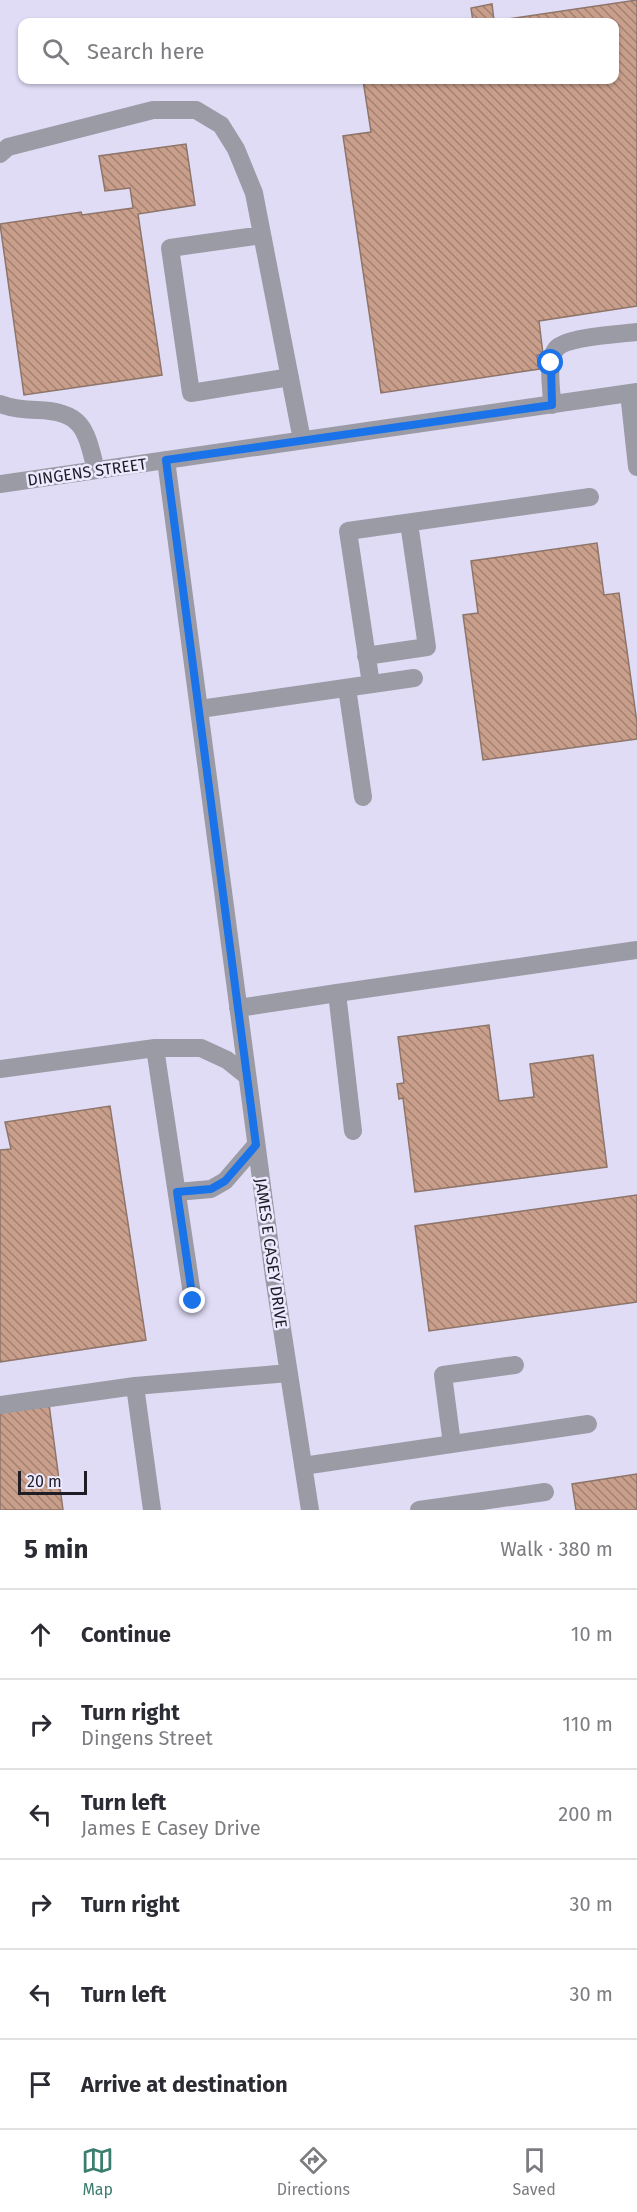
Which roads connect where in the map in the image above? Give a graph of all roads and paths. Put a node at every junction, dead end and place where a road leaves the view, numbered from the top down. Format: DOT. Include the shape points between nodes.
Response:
graph roads {
  1 [pos="0,154"];
  2 [pos="262,235"];
  3 [pos="637,332"];
  4 [pos="290,377"];
  5 [pos="633,393"];
  6 [pos="0,404"];
  7 [pos="552,405"];
  8 [pos="302,440"];
  9 [pos="166,460"];
  10 [pos="637,467"];
  11 [pos="96,470"];
  12 [pos="0,484"];
  13 [pos="590,497"];
  14 [pos="409,523"];
  15 [pos="366,656"];
  16 [pos="414,678"];
  17 [pos="371,684"];
  18 [pos="347,688"];
  19 [pos="200,709"];
  20 [pos="363,797"];
  21 [pos="637,950"];
  22 [pos="337,993"];
  23 [pos="238,1008"];
  24 [pos="154,1048"];
  25 [pos="0,1069"];
  26 [pos="247,1076"];
  27 [pos="352,1131"];
  28 [pos="256,1145"];
  29 [pos="177,1192"];
  30 [pos="193,1301"];
  31 [pos="514,1365"];
  32 [pos="289,1373"];
  33 [pos="135,1386"];
  34 [pos="0,1405"];
  35 [pos="588,1424"];
  36 [pos="452,1444"];
  37 [pos="303,1466"];
  38 [pos="545,1492"];
  39 [pos="152,1510"];
  40 [pos="310,1510"];
  41 [pos="419,1510"];
  1 -- 2 [label="street" via="8,147 153,110 196,110 221,125 236,149 254,193"];
  2 -- 4 [label="street"];
  2 -- 4 [label="street" via="170,248 191,393"];
  3 -- 7 [label="street" via="566,342 556,349 551,363"];
  4 -- 8 [label="street"];
  5 -- 7 [label="street, DINGENS STREET"];
  5 -- 10 [label="street"];
  6 -- 11 [label="street" via="13,410 56,410 75,418 87,437"];
  7 -- 8 [label="street, DINGENS STREET"];
  8 -- 9 [label="street, DINGENS STREET"];
  9 -- 11 [label="street, DINGENS STREET"];
  9 -- 19 [label="street, JAMES E CASEY DRIVE"];
  11 -- 12 [label="street, DINGENS STREET"];
  13 -- 14 [label="street"];
  14 -- 15 [label="street" via="427,647"];
  14 -- 15 [label="street" via="348,531"];
  15 -- 17 [label="street"];
  16 -- 17 [label="street"];
  17 -- 18 [label="street"];
  18 -- 19 [label="street"];
  18 -- 20 [label="street"];
  19 -- 23 [label="street, JAMES E CASEY DRIVE"];
  21 -- 22 [label="street"];
  22 -- 23 [label="street"];
  22 -- 27 [label="street"];
  23 -- 26 [label="street, JAMES E CASEY DRIVE"];
  24 -- 25 [label="street"];
  24 -- 26 [label="street" via="201,1048 227,1060"];
  24 -- 29 [label="street"];
  26 -- 28 [label="street, JAMES E CASEY DRIVE"];
  28 -- 29 [label="street" via="225,1181 211,1189"];
  28 -- 32 [label="street, JAMES E CASEY DRIVE"];
  29 -- 30 [label="street"];
  31 -- 36 [label="street" via="443,1375"];
  32 -- 33 [label="street"];
  32 -- 37 [label="street, JAMES E CASEY DRIVE"];
  33 -- 34 [label="street"];
  33 -- 39 [label="street"];
  35 -- 36 [label="street"];
  36 -- 37 [label="street"];
  37 -- 40 [label="street, JAMES E CASEY DRIVE"];
  38 -- 41 [label="street"];
}
